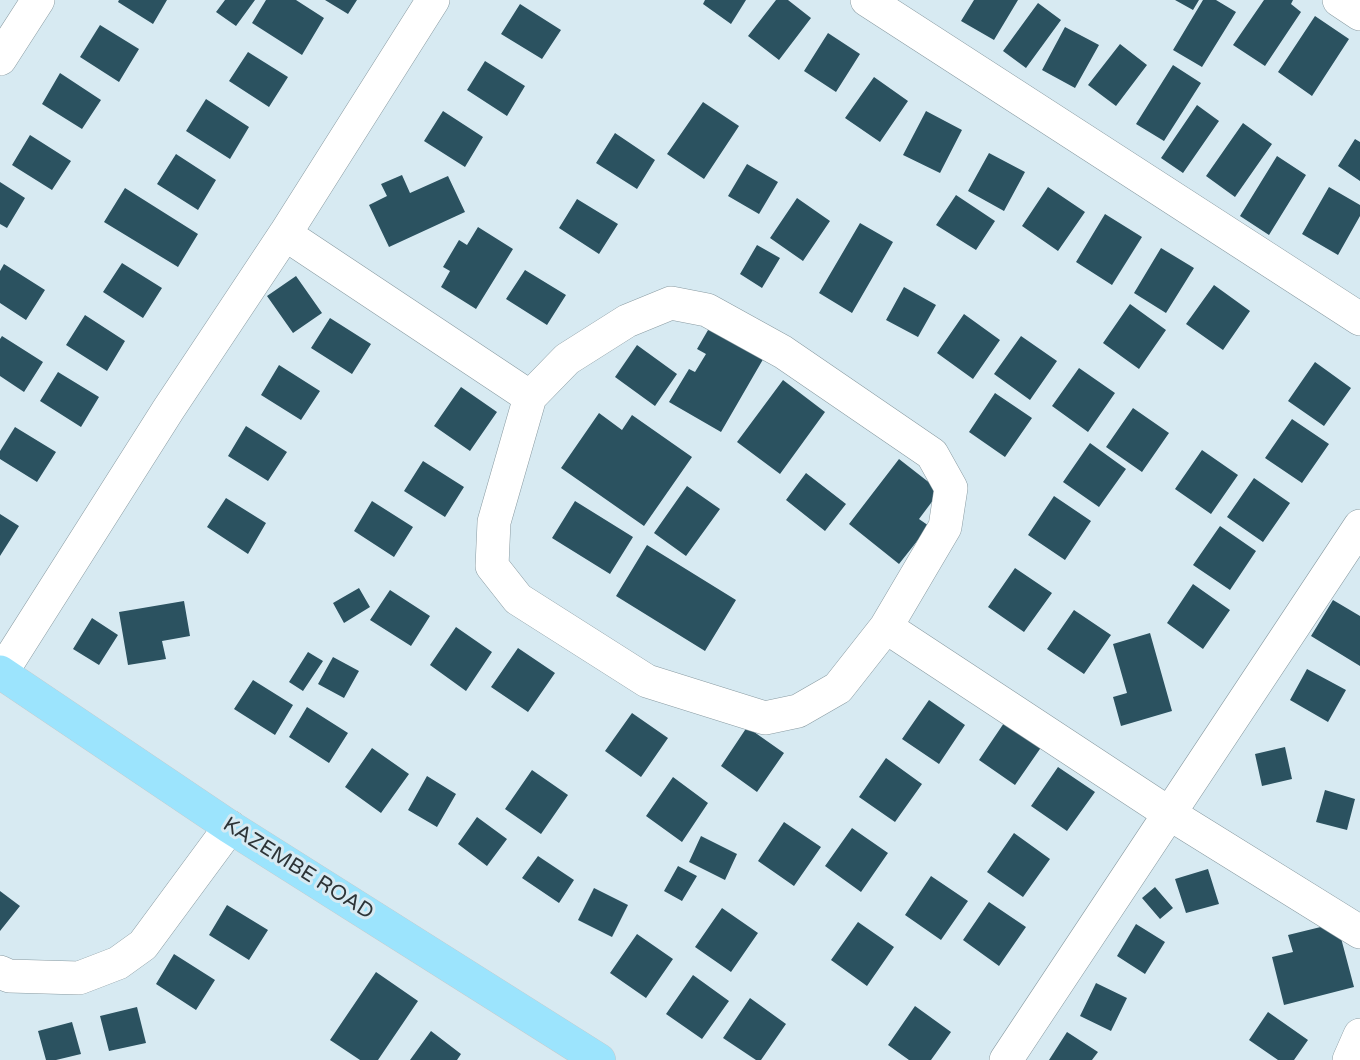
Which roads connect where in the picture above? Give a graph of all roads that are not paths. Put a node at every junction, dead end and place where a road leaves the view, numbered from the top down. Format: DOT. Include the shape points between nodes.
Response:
graph roads {
  1 [pos="38,0"];
  2 [pos="433,0"];
  3 [pos="1339,0"];
  4 [pos="873,2"];
  5 [pos="1360,14"];
  6 [pos="0,59"];
  7 [pos="285,234"];
  8 [pos="1360,319"];
  9 [pos="530,397"];
  10 [pos="1360,526"];
  11 [pos="886,627"];
  12 [pos="0,673"];
  13 [pos="1170,814"];
  14 [pos="230,827"];
  15 [pos="1360,932"];
  16 [pos="0,972"];
  17 [pos="1360,1035"];
  18 [pos="599,1060"];
  19 [pos="1006,1060"];
  20 [pos="1349,1060"];
  1 -- 6 [label="street"];
  2 -- 7 [label="street"];
  3 -- 5 [label="street"];
  4 -- 8 [label="street"];
  7 -- 9 [label="street"];
  7 -- 12 [label="street"];
  9 -- 11 [label="street" via="494,522 492,566 518,599 647,681 765,718 798,711 838,688"];
  9 -- 11 [label="street" via="567,359 627,321 671,303 707,310 783,352 932,454 951,488 945,527"];
  10 -- 13 [label="street"];
  11 -- 13 [label="street"];
  12 -- 14 [label="main road, KAZEMBE ROAD"];
  13 -- 15 [label="street"];
  13 -- 19 [label="street"];
  14 -- 16 [label="street" via="143,945 118,963 80,978 9,976"];
  14 -- 18 [label="main road, KAZEMBE ROAD"];
  17 -- 20 [label="street"];
}
